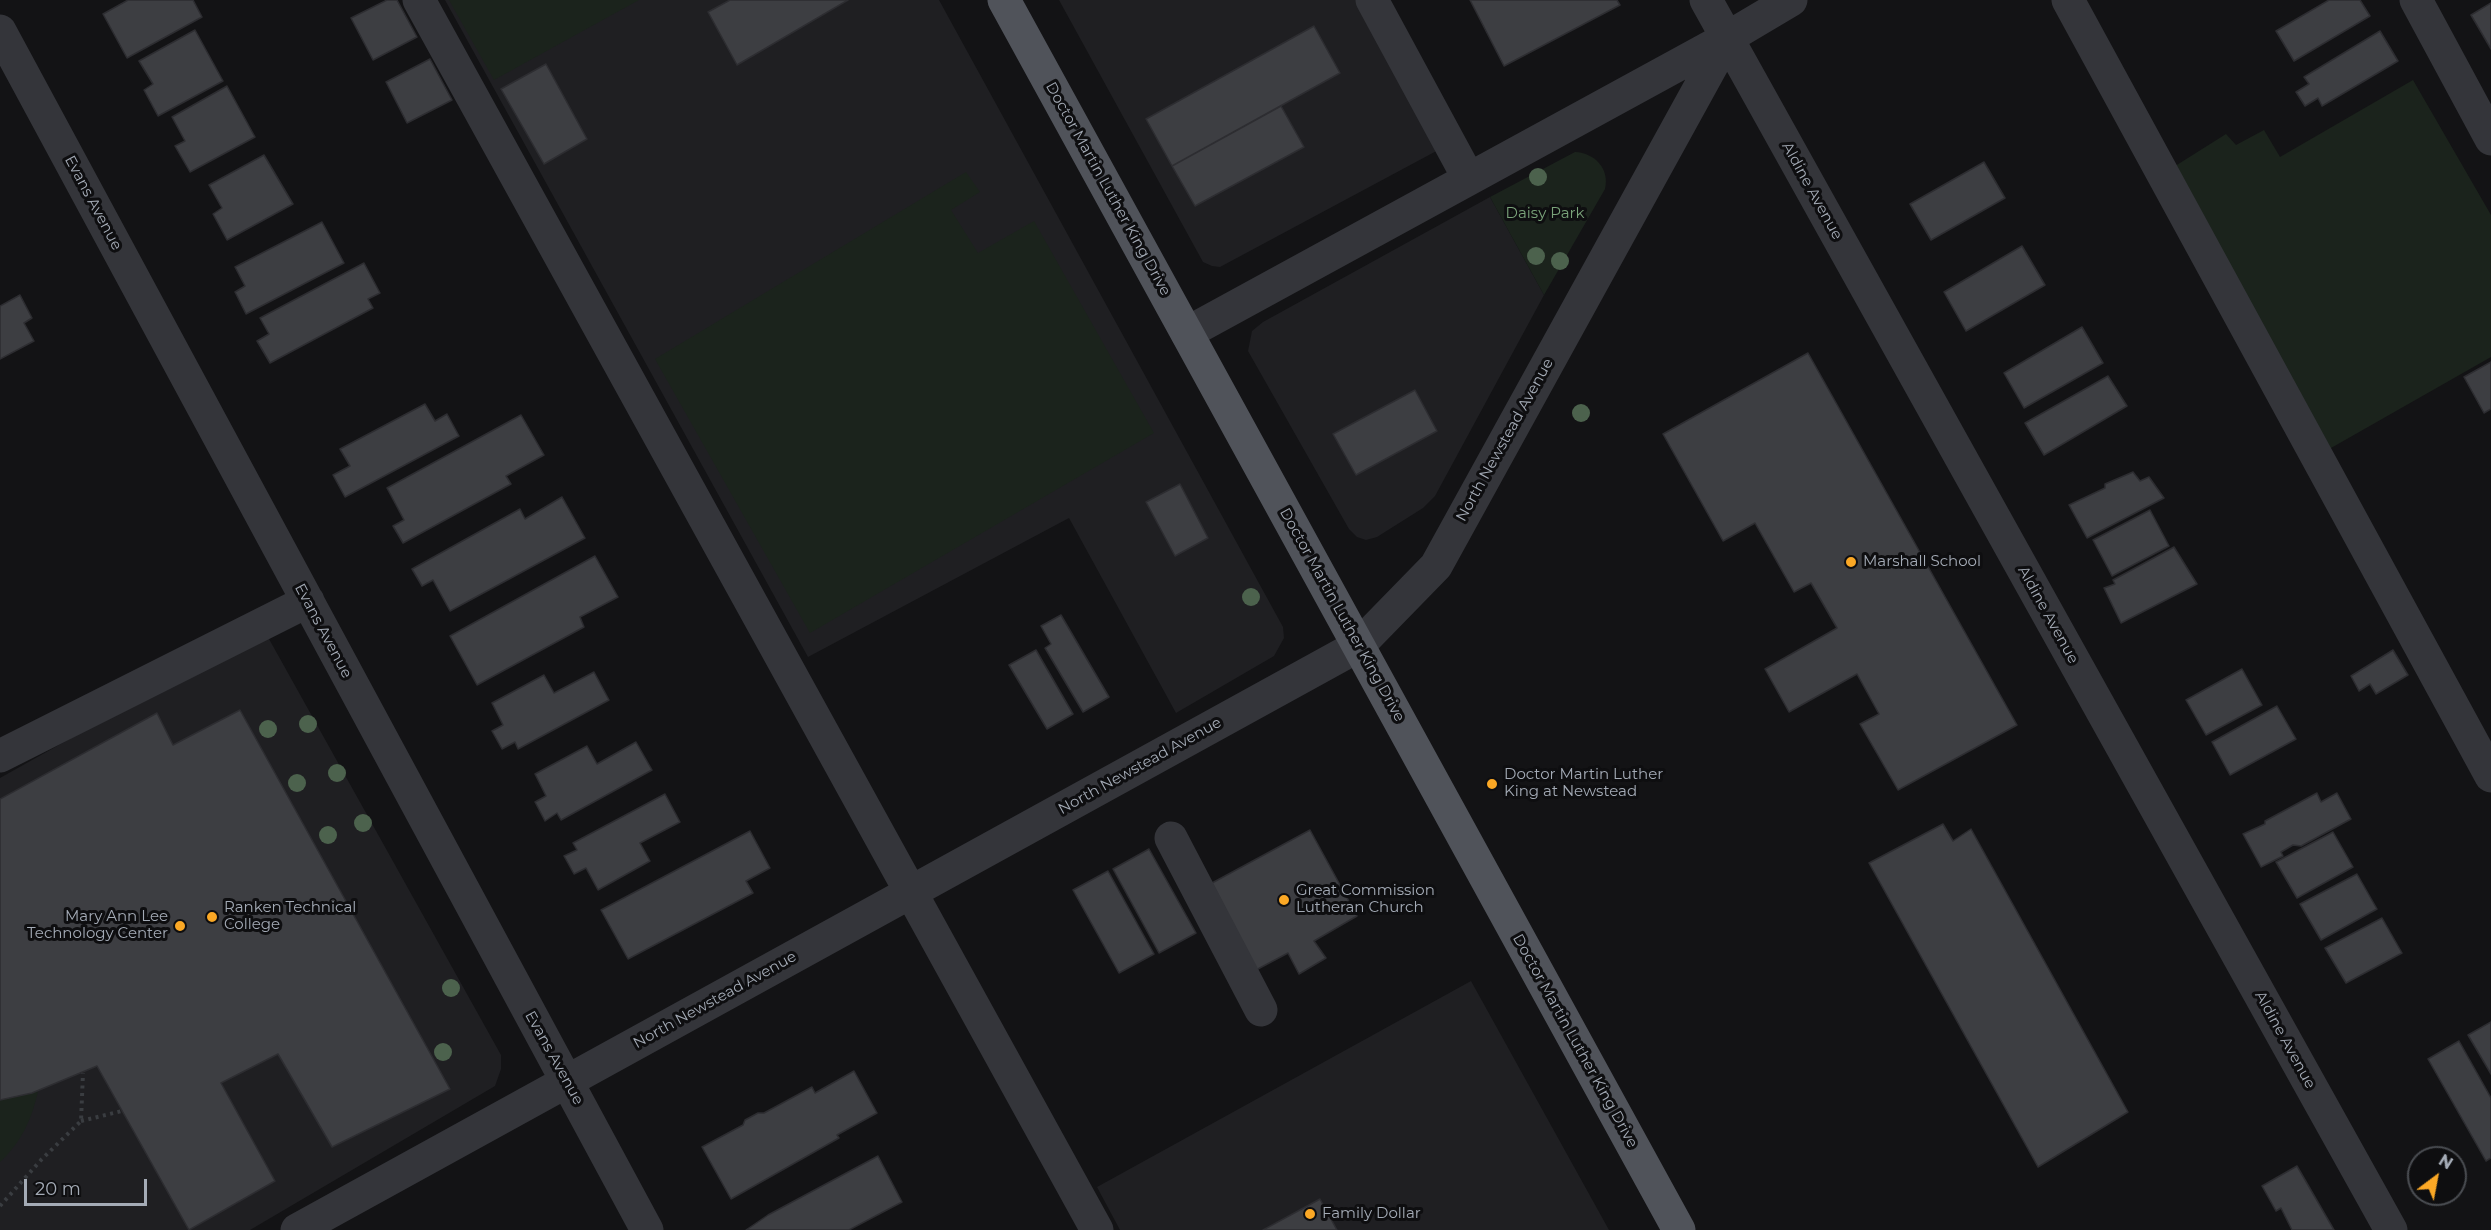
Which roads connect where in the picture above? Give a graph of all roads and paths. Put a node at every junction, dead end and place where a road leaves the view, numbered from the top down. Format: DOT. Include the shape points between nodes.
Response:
graph roads {
  1 [pos="419,0"];
  2 [pos="1005,0"];
  3 [pos="1372,0"];
  4 [pos="1706,0"];
  5 [pos="1791,0"];
  6 [pos="2068,0"];
  7 [pos="2416,0"];
  8 [pos="0,31"];
  9 [pos="1727,38"];
  10 [pos="2491,139"];
  11 [pos="1469,179"];
  12 [pos="1187,333"];
  13 [pos="308,601"];
  14 [pos="1358,646"];
  15 [pos="0,756"];
  16 [pos="2491,776"];
  17 [pos="1171,838"];
  18 [pos="912,892"];
  19 [pos="1261,1010"];
  20 [pos="83,1072"];
  21 [pos="567,1082"];
  22 [pos="122,1111"];
  23 [pos="81,1121"];
  24 [pos="0,1206"];
  25 [pos="297,1230"];
  26 [pos="647,1230"];
  27 [pos="1097,1230"];
  28 [pos="1679,1230"];
  29 [pos="2391,1230"];
  1 -- 18 [label="street"];
  2 -- 12 [label="main road, Doctor Martin Luther King Drive"];
  3 -- 11 [label="street"];
  4 -- 9 [label="street, Aldine Avenue"];
  5 -- 9 [label="street"];
  6 -- 16 [label="street"];
  7 -- 10 [label="street"];
  8 -- 13 [label="street, Evans Avenue"];
  9 -- 11 [label="street"];
  9 -- 14 [label="street, North Newstead Avenue" via="1436,566"];
  9 -- 29 [label="street, Aldine Avenue"];
  11 -- 12 [label="street"];
  12 -- 14 [label="main road, Doctor Martin Luther King Drive"];
  13 -- 15 [label="street"];
  13 -- 21 [label="street, Evans Avenue"];
  14 -- 18 [label="street, North Newstead Avenue"];
  14 -- 28 [label="main road, Doctor Martin Luther King Drive"];
  17 -- 19 [label="street"];
  18 -- 21 [label="street, North Newstead Avenue"];
  18 -- 27 [label="street"];
  20 -- 23 [label="path"];
  21 -- 25 [label="street, North Newstead Avenue"];
  21 -- 26 [label="street, Evans Avenue"];
  22 -- 23 [label="path"];
  23 -- 24 [label="path"];
}
